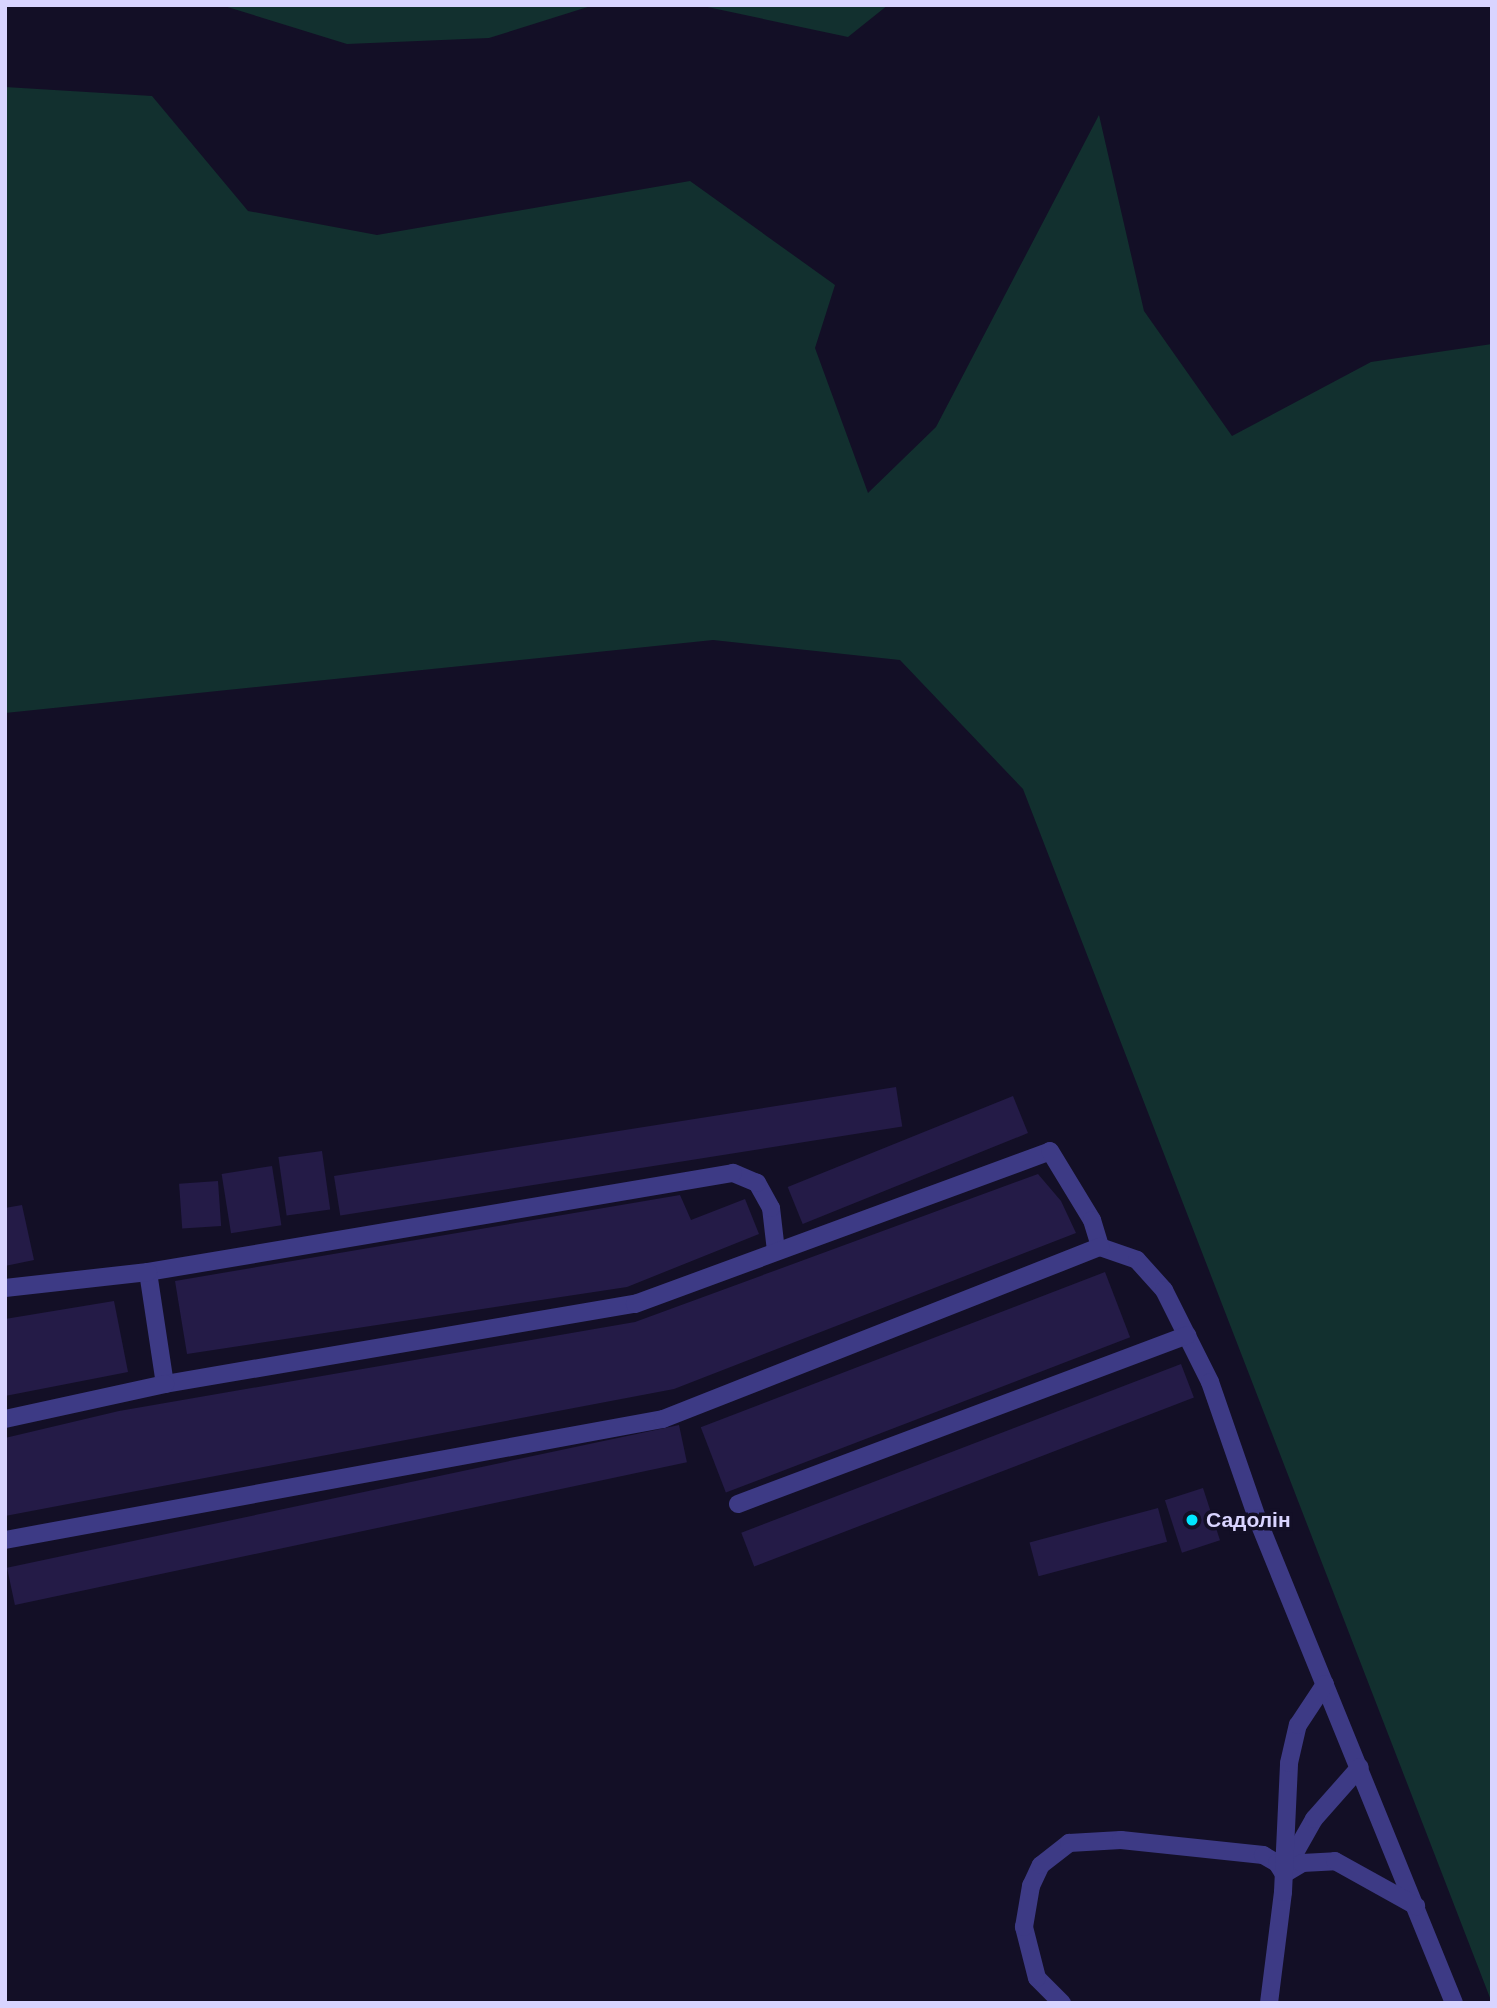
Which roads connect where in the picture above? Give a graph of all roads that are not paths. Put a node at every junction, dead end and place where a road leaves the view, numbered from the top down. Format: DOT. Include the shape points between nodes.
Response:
graph roads {
  1 [pos="1100,1247"];
  2 [pos="776,1251"];
  3 [pos="148,1272"];
  4 [pos="5,1288"];
  5 [pos="1187,1335"];
  6 [pos="165,1384"];
  7 [pos="5,1419"];
  8 [pos="738,1504"];
  9 [pos="5,1540"];
  10 [pos="1325,1684"];
  11 [pos="1360,1767"];
  12 [pos="1284,1874"];
  13 [pos="1416,1906"];
  14 [pos="1062,2003"];
  15 [pos="1269,2003"];
  16 [pos="1454,2003"];
  1 -- 2 [label="lane" via="1092,1220 1050,1151"];
  1 -- 5 [label="lane" via="1137,1260 1164,1290"];
  1 -- 9 [label="lane" via="663,1419"];
  2 -- 3 [label="lane" via="771,1208 757,1183 733,1173"];
  2 -- 6 [label="lane" via="635,1304"];
  3 -- 4 [label="lane"];
  3 -- 6 [label="lane"];
  5 -- 8 [label="lane"];
  5 -- 10 [label="lane" via="1210,1382 1257,1518"];
  6 -- 7 [label="lane"];
  10 -- 11 [label="lane"];
  10 -- 12 [label="lane" via="1306,1708 1294,1740"];
  11 -- 12 [label="lane" via="1301,1836"];
  11 -- 13 [label="lane"];
  12 -- 13 [label="lane" via="1302,1863 1335,1861"];
  12 -- 14 [label="lane" via="1263,1855 1121,1840 1069,1843 1041,1866 1031,1886 1024,1927 1037,1978"];
  12 -- 15 [label="lane"];
  13 -- 16 [label="lane"];
}
